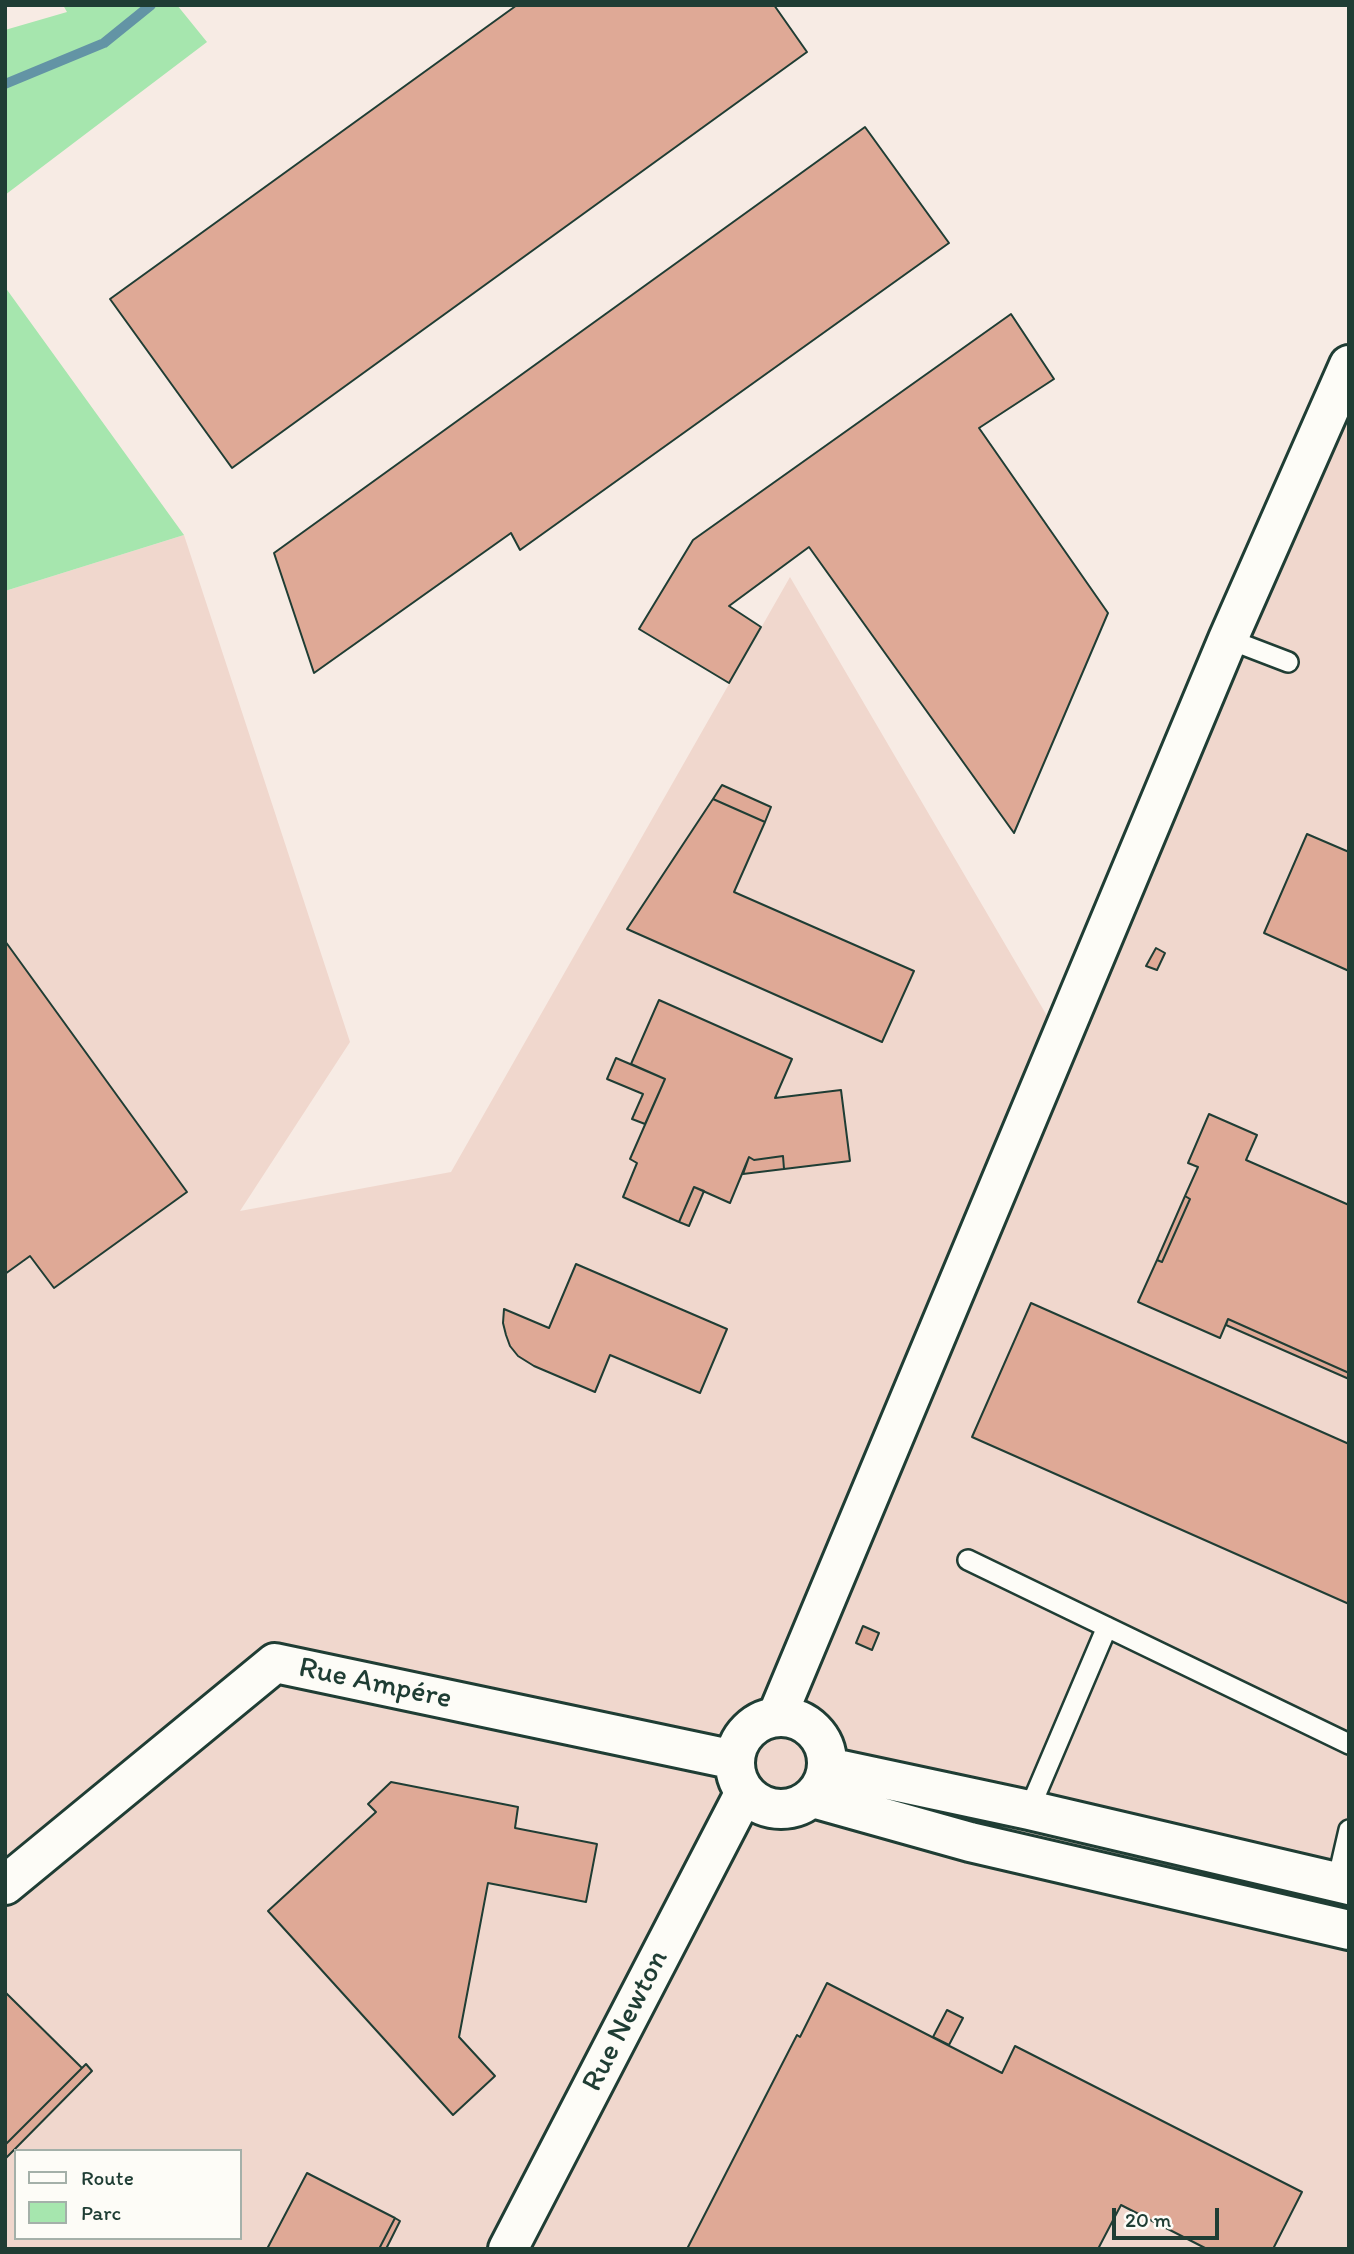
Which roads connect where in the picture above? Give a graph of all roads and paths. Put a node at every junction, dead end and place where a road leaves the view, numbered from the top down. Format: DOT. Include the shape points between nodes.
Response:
graph roads {
  1 [pos="1349,365"];
  2 [pos="1228,639"];
  3 [pos="1289,662"];
  4 [pos="968,1560"];
  5 [pos="1107,1627"];
  6 [pos="777,1716"];
  7 [pos="1349,1744"];
  8 [pos="740,1776"];
  9 [pos="820,1782"];
  10 [pos="1029,1810"];
  11 [pos="1349,1830"];
  12 [pos="1343,1884"];
  13 [pos="5,1885"];
  14 [pos="1349,1930"];
  15 [pos="508,2249"];
  1 -- 2 [label="street"];
  2 -- 3 [label="lane"];
  2 -- 6 [label="street"];
  4 -- 5 [label="lane"];
  5 -- 7 [label="lane"];
  5 -- 10 [label="lane"];
  6 -- 8 [label="street" via="760,1722 738,1745"];
  6 -- 9 [label="street" via="810,1726 824,1744"];
  8 -- 9 [label="street" via="759,1804 777,1810 796,1808"];
  8 -- 13 [label="street, Rue Ampére" via="275,1663"];
  8 -- 15 [label="street, Rue Newton"];
  9 -- 10 [label="street"];
  9 -- 14 [label="street" via="970,1842"];
  10 -- 12 [label="street"];
  11 -- 12 [label="lane"];
}
